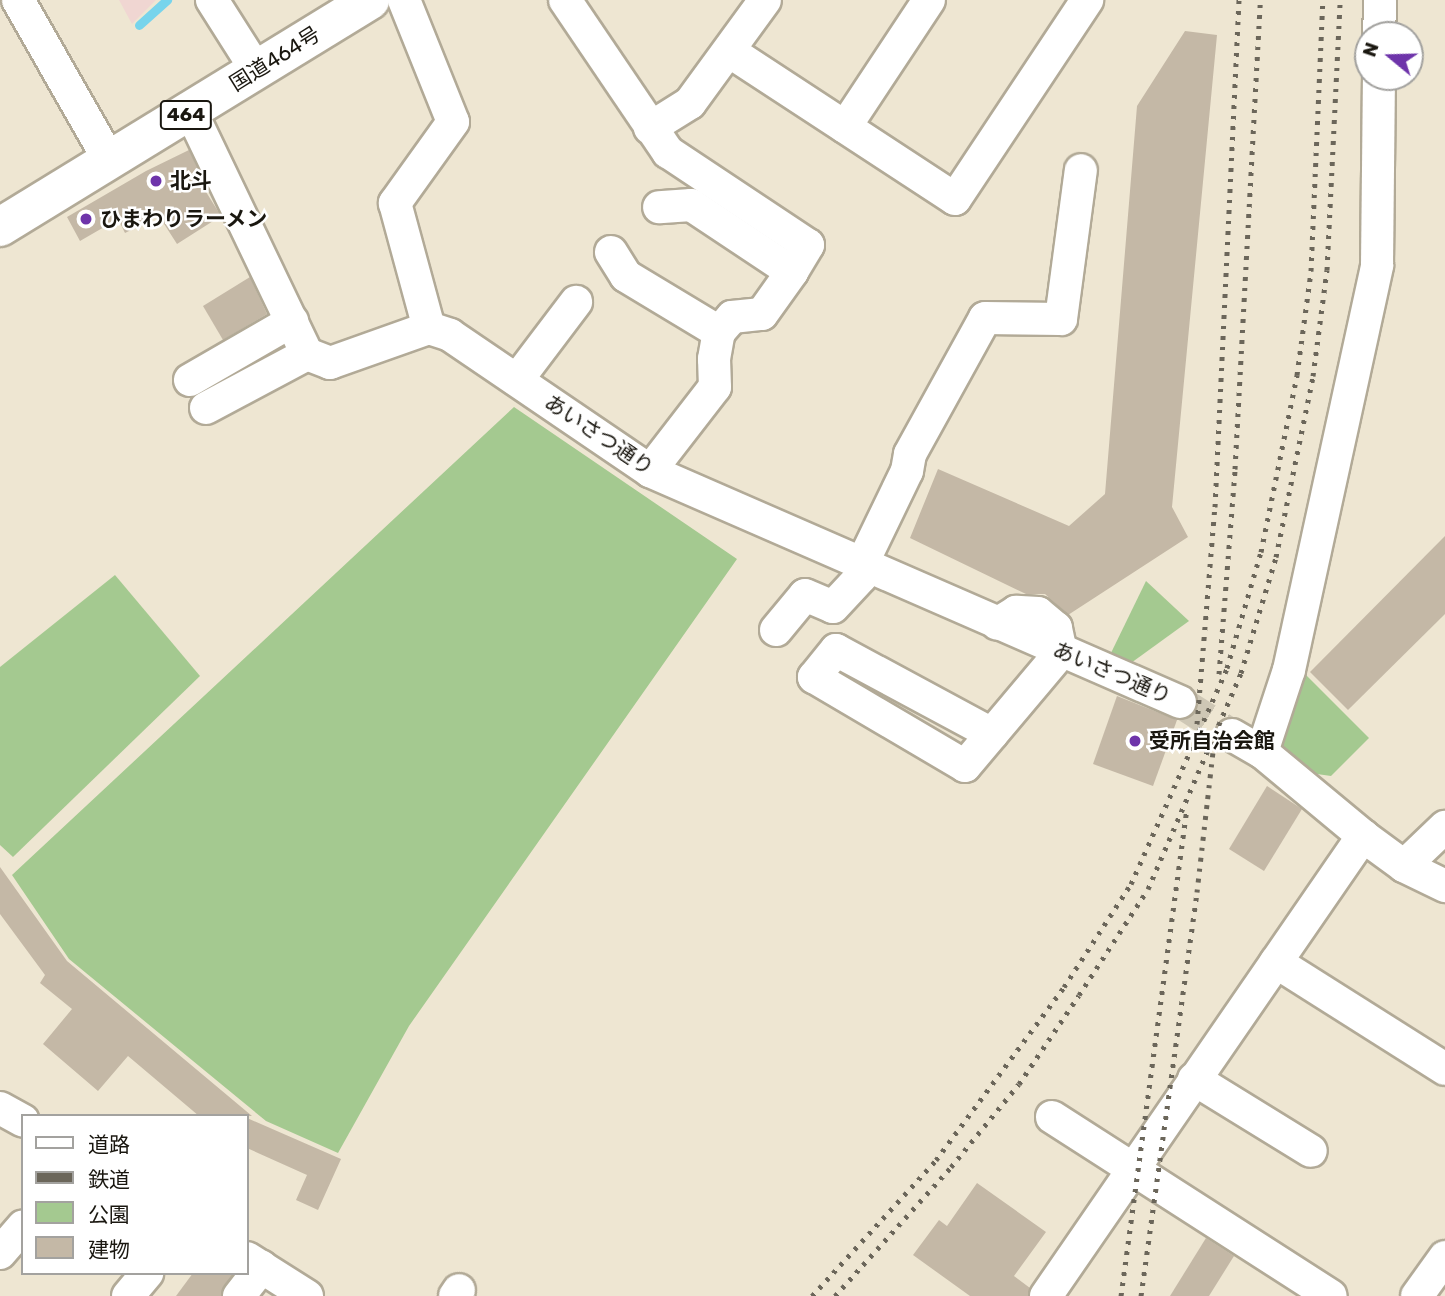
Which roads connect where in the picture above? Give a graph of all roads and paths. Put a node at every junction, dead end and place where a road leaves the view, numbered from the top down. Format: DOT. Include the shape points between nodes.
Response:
graph roads {
  1 [pos="18,0"];
  2 [pos="212,0"];
  3 [pos="370,0"];
  4 [pos="404,0"];
  5 [pos="565,0"];
  6 [pos="765,0"];
  7 [pos="929,0"];
  8 [pos="1087,0"];
  9 [pos="1380,0"];
  10 [pos="1379,21"];
  11 [pos="729,51"];
  12 [pos="257,71"];
  13 [pos="1379,91"];
  14 [pos="191,112"];
  15 [pos="845,127"];
  16 [pos="650,128"];
  17 [pos="110,161"];
  18 [pos="1081,170"];
  19 [pos="708,179"];
  20 [pos="691,205"];
  21 [pos="659,207"];
  22 [pos="0,227"];
  23 [pos="611,253"];
  24 [pos="792,272"];
  25 [pos="576,302"];
  26 [pos="292,321"];
  27 [pos="429,328"];
  28 [pos="719,332"];
  29 [pos="307,355"];
  30 [pos="190,380"];
  31 [pos="517,380"];
  32 [pos="206,408"];
  33 [pos="650,471"];
  34 [pos="862,564"];
  35 [pos="776,630"];
  36 [pos="1061,652"];
  37 [pos="1180,702"];
  38 [pos="992,734"];
  39 [pos="1232,735"];
  40 [pos="1262,752"];
  41 [pos="1445,827"];
  42 [pos="1363,836"];
  43 [pos="1405,866"];
  44 [pos="1445,886"];
  45 [pos="1276,962"];
  46 [pos="1445,1069"];
  47 [pos="1194,1079"];
  48 [pos="0,1108"];
  49 [pos="1052,1117"];
  50 [pos="21,1120"];
  51 [pos="1311,1151"];
  52 [pos="1132,1170"];
  53 [pos="21,1229"];
  54 [pos="0,1253"];
  55 [pos="1445,1256"];
  56 [pos="254,1263"];
  57 [pos="145,1275"];
  58 [pos="1313,1292"];
  59 [pos="128,1296"];
  60 [pos="239,1296"];
  61 [pos="307,1296"];
  62 [pos="1046,1296"];
  63 [pos="1417,1296"];
  1 -- 17 [label="street"];
  2 -- 12 [label="street"];
  3 -- 12 [label="highway, 国道464号 / 464"];
  4 -- 27 [label="street" via="453,122 395,202"];
  5 -- 16 [label="street"];
  6 -- 11 [label="street"];
  7 -- 15 [label="street"];
  8 -- 15 [label="street" via="955,199"];
  9 -- 10 [label="street"];
  11 -- 15 [label="street"];
  11 -- 16 [label="street" via="690,103"];
  12 -- 14 [label="highway, 国道464号 / 464"];
  13 -- 40 [label="street" via="1377,265 1289,670"];
  14 -- 17 [label="highway, 国道464号 / 464"];
  14 -- 26 [label="street"];
  16 -- 19 [label="street" via="668,152"];
  17 -- 22 [label="highway, 国道464号 / 464"];
  18 -- 34 [label="street" via="1061,319 985,318 910,454 907,471"];
  19 -- 20 [label="street"];
  19 -- 24 [label="street" via="808,245"];
  20 -- 21 [label="street"];
  20 -- 24 [label="street"];
  23 -- 28 [label="street" via="626,276"];
  24 -- 28 [label="street" via="761,314 732,317"];
  25 -- 31 [label="street"];
  26 -- 29 [label="street"];
  26 -- 30 [label="street"];
  27 -- 29 [label="street" via="330,363"];
  27 -- 31 [label="street, あいさつ通り" via="450,335"];
  28 -- 33 [label="street" via="715,387"];
  29 -- 32 [label="street"];
  31 -- 33 [label="street, あいさつ通り"];
  33 -- 34 [label="street, あいさつ通り"];
  34 -- 35 [label="street" via="860,577 834,607 805,595"];
  34 -- 36 [label="street, あいさつ通り"];
  36 -- 37 [label="street, あいさつ通り"];
  36 -- 38 [label="street"];
  38 -- 38 [label="street" via="965,766 814,677 836,650"];
  39 -- 40 [label="street"];
  40 -- 42 [label="street"];
  41 -- 43 [label="street"];
  42 -- 43 [label="street"];
  42 -- 45 [label="street"];
  43 -- 44 [label="street"];
  45 -- 46 [label="street"];
  45 -- 47 [label="street"];
  47 -- 51 [label="street"];
  47 -- 52 [label="street"];
  48 -- 50 [label="street"];
  49 -- 52 [label="street"];
  52 -- 58 [label="street"];
  52 -- 62 [label="street"];
  53 -- 54 [label="street"];
  55 -- 63 [label="street"];
  56 -- 60 [label="street"];
  56 -- 61 [label="street"];
  57 -- 59 [label="street"];
}
